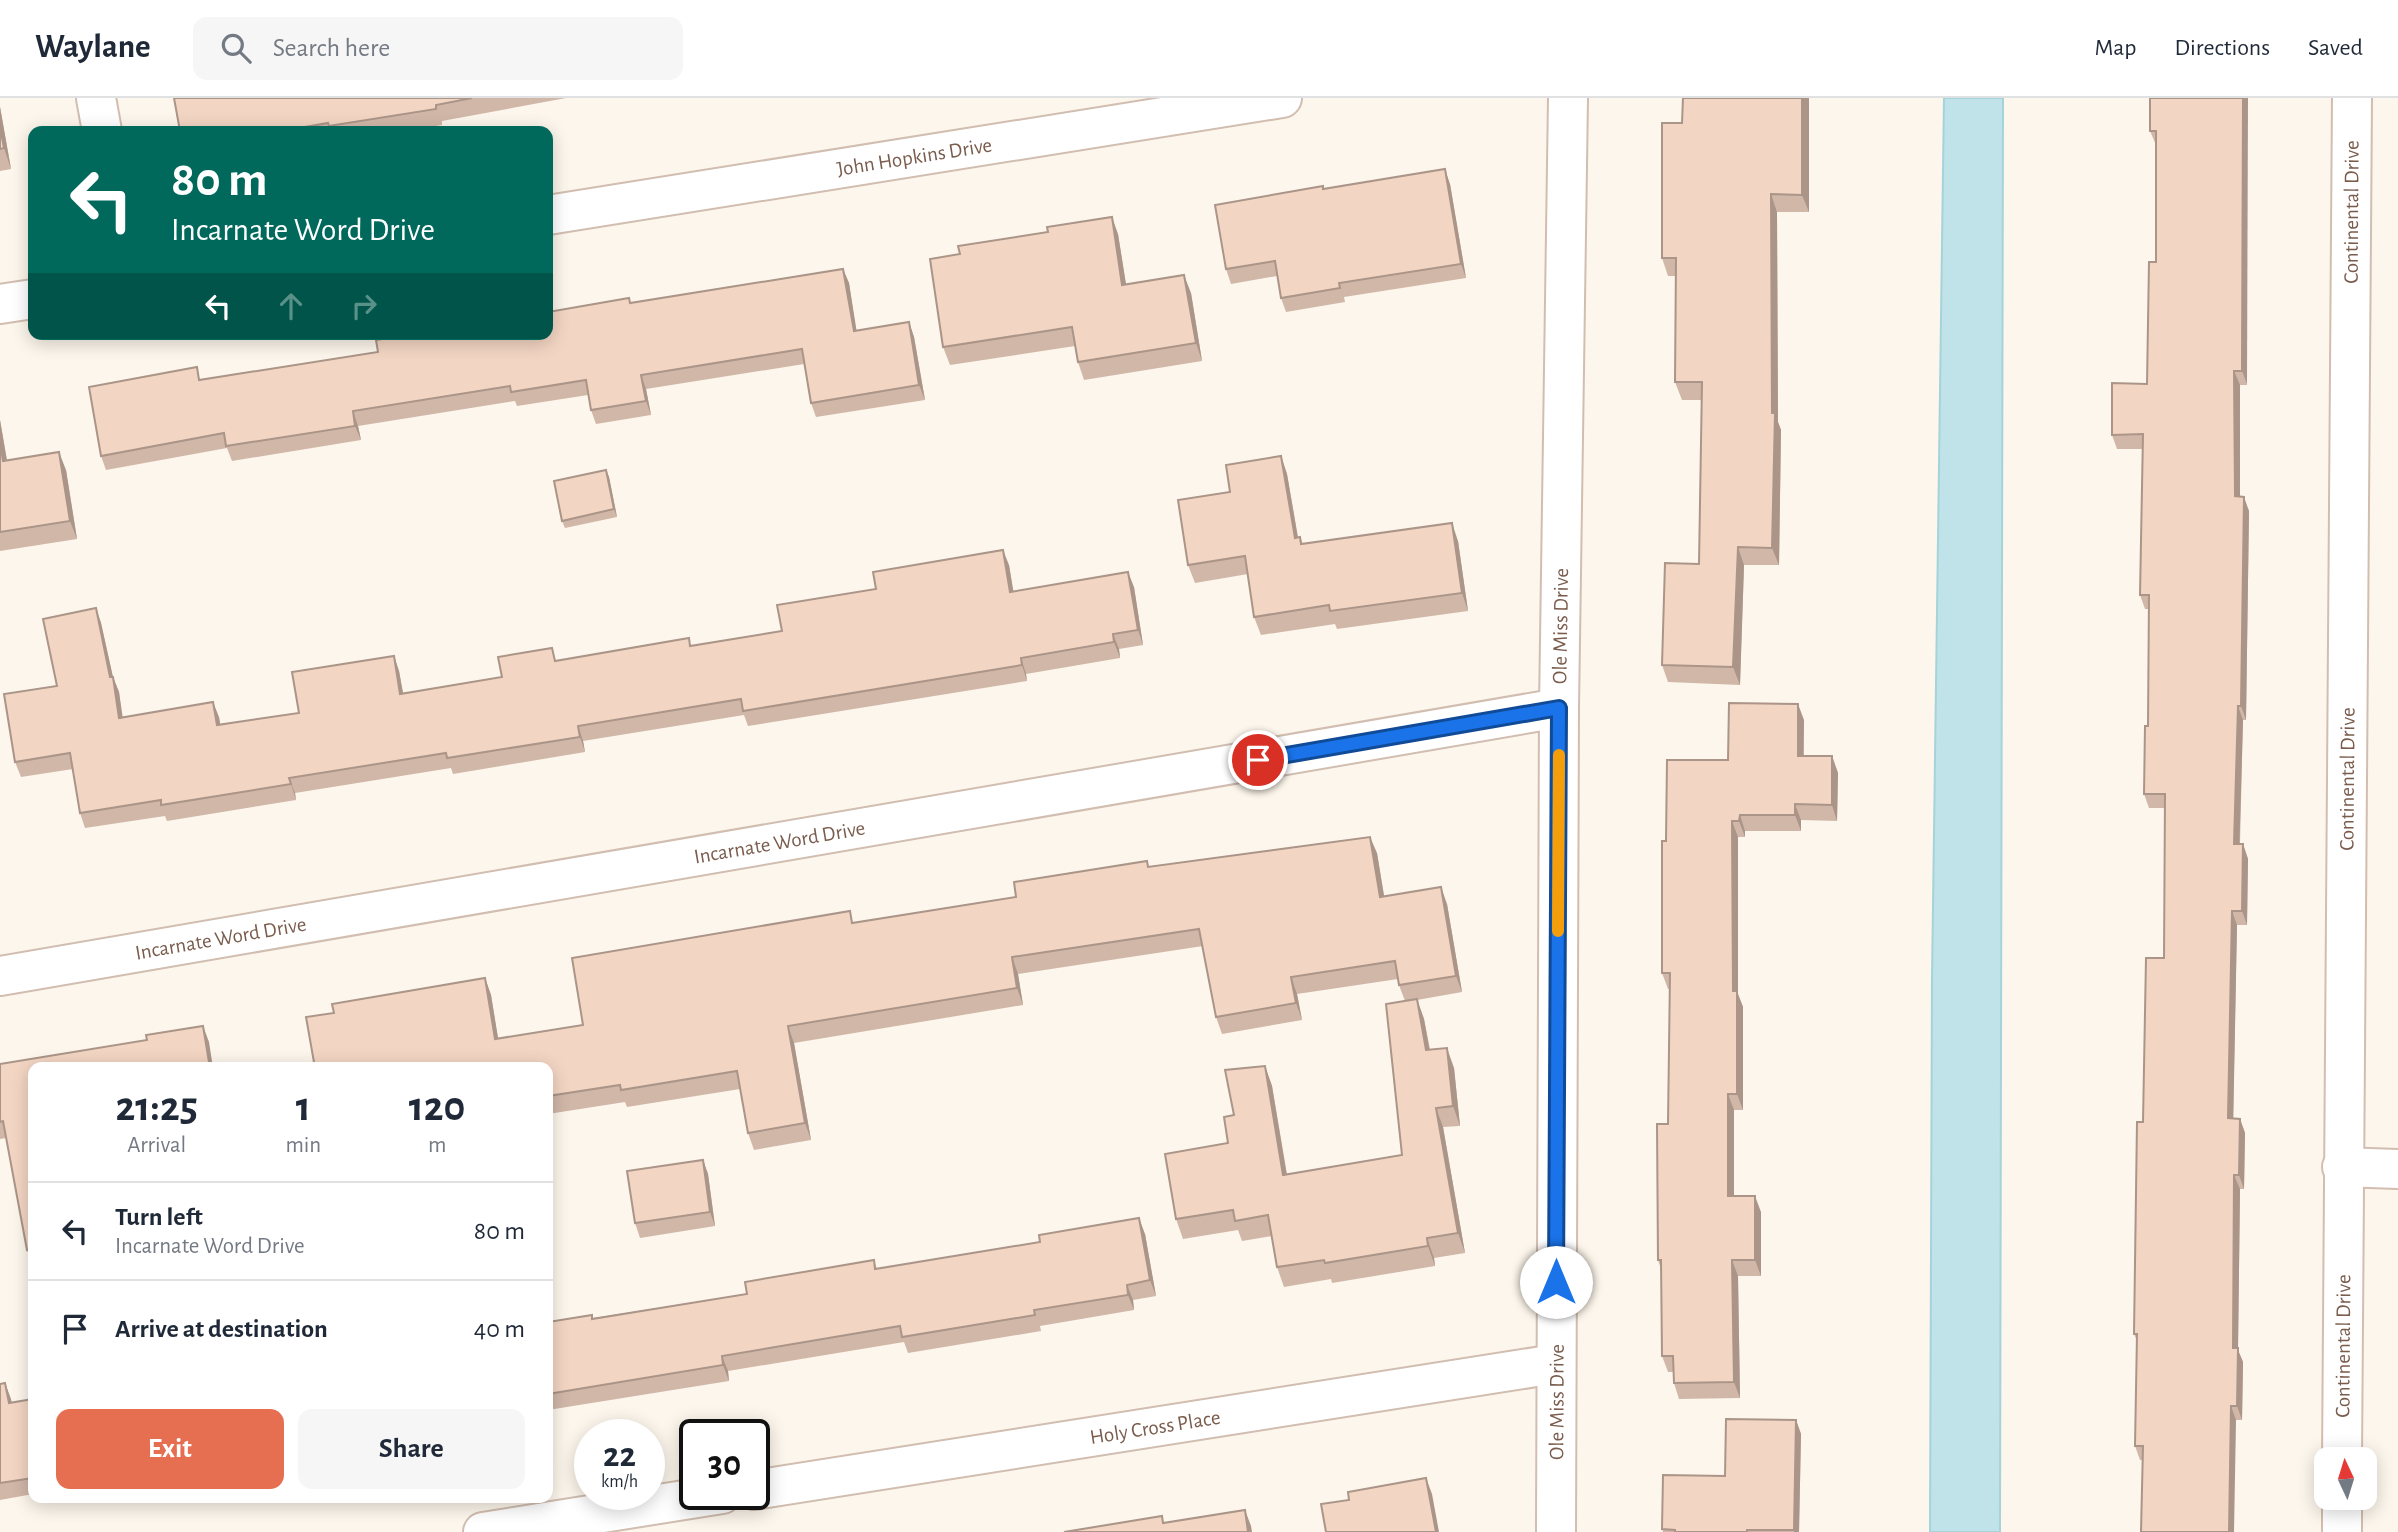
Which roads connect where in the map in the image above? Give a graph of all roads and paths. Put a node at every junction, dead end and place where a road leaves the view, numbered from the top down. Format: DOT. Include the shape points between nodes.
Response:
graph roads {
  1 [pos="96,98"];
  2 [pos="1282,98"];
  3 [pos="1569,98"];
  4 [pos="2352,98"];
  5 [pos="101,126"];
  6 [pos="553,214"];
  7 [pos="28,300"];
  8 [pos="0,304"];
  9 [pos="1559,708"];
  10 [pos="0,976"];
  11 [pos="2342,1167"];
  12 [pos="2398,1169"];
  13 [pos="1555,1364"];
  14 [pos="2342,1447"];
  15 [pos="770,1487"];
  16 [pos="679,1501"];
  17 [pos="2342,1510"];
  18 [pos="483,1532"];
  19 [pos="1556,1532"];
  20 [pos="2342,1532"];
  1 -- 5 [label="street"];
  2 -- 6 [label="street, John Hopkins Drive"];
  3 -- 9 [label="street, Ole Miss Drive"];
  4 -- 11 [label="street, Continental Drive"];
  7 -- 8 [label="street"];
  9 -- 10 [label="street, Incarnate Word Drive"];
  9 -- 13 [label="street, Ole Miss Drive"];
  11 -- 12 [label="street"];
  11 -- 14 [label="street, Continental Drive"];
  13 -- 15 [label="street, Holy Cross Place"];
  13 -- 19 [label="street, Ole Miss Drive"];
  16 -- 18 [label="street"];
  17 -- 20 [label="street"];
}
